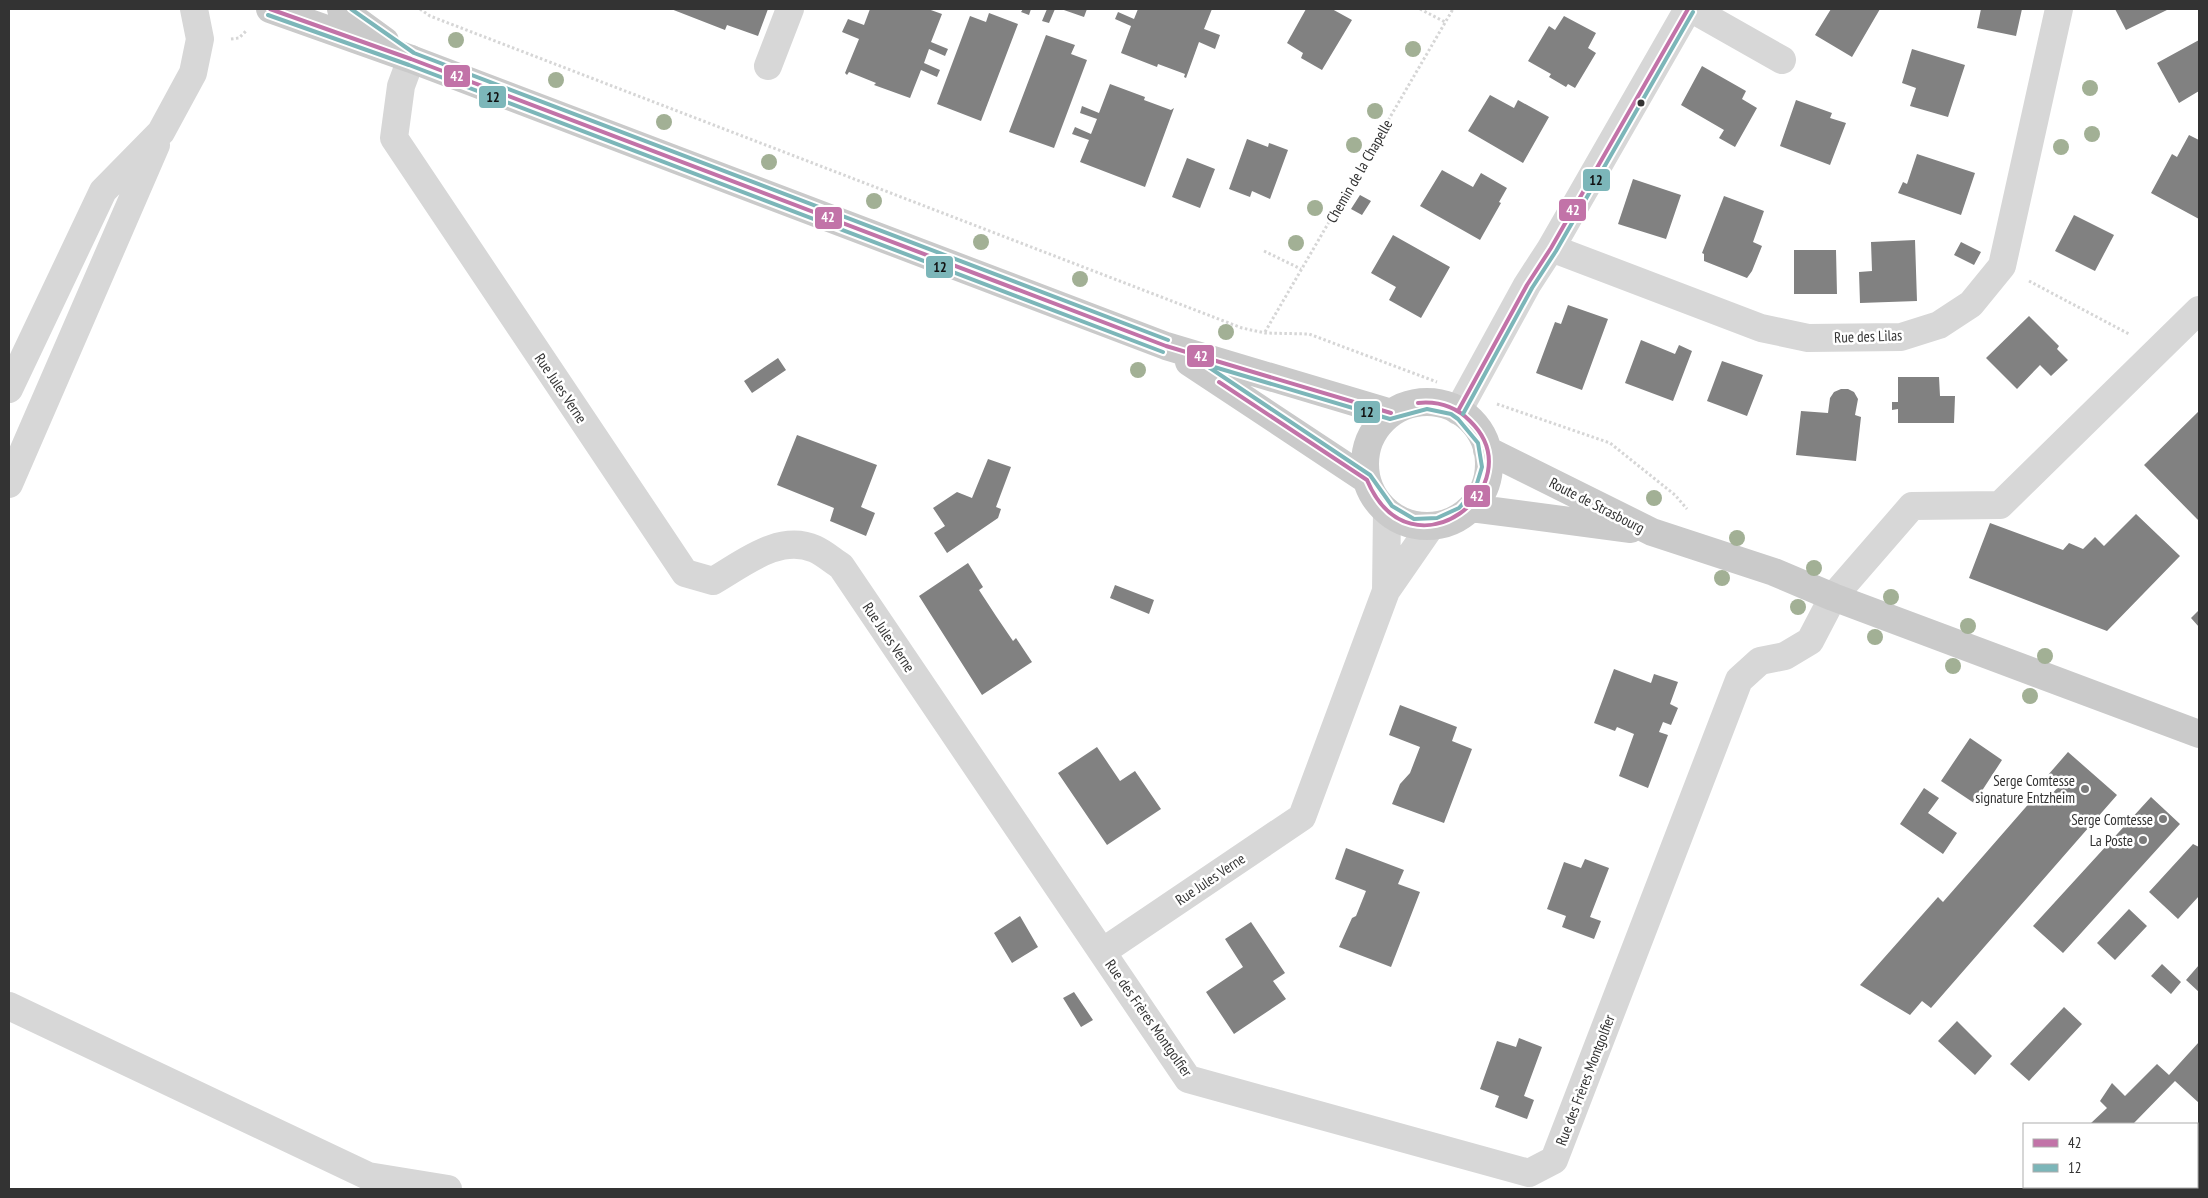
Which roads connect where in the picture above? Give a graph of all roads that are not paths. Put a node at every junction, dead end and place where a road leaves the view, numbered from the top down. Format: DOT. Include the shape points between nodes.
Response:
graph roads {
  1 [pos="194,9"];
  2 [pos="270,9"];
  3 [pos="341,9"];
  4 [pos="790,9"];
  5 [pos="1688,9"];
  6 [pos="1692,9"];
  7 [pos="2059,9"];
  8 [pos="410,59"];
  9 [pos="1782,60"];
  10 [pos="768,66"];
  11 [pos="161,132"];
  12 [pos="1551,248"];
  13 [pos="2199,310"];
  14 [pos="1166,346"];
  15 [pos="9,389"];
  16 [pos="1462,402"];
  17 [pos="1391,413"];
  18 [pos="1488,450"];
  19 [pos="1367,480"];
  20 [pos="9,484"];
  21 [pos="1471,508"];
  22 [pos="1387,512"];
  23 [pos="1431,526"];
  24 [pos="1652,532"];
  25 [pos="1386,592"];
  26 [pos="1833,597"];
  27 [pos="2199,734"];
  28 [pos="1102,952"];
  29 [pos="9,1006"];
  30 [pos="372,1182"];
  31 [pos="448,1189"];
  1 -- 11 [label="street" via="200,39 193,73"];
  2 -- 8 [label="main road"];
  3 -- 8 [label="main road"];
  4 -- 10 [label="street"];
  5 -- 12 [label="street"];
  6 -- 9 [label="street"];
  7 -- 12 [label="street, Rue des Lilas" via="2002,266 1971,304 1939,325 1900,336 1808,338 1761,328"];
  8 -- 14 [label="main road"];
  8 -- 28 [label="street, Rue Jules Verne" via="401,86 394,138 685,573 712,581 784,544 815,549 841,566"];
  11 -- 15 [label="street" via="103,191"];
  11 -- 20 [label="street"];
  12 -- 16 [label="street"];
  13 -- 26 [label="street, Rue des Frères Montgolfier" via="2000,505 1912,506"];
  14 -- 17 [label="main road"];
  14 -- 19 [label="main road"];
  16 -- 17 [label="main road" via="1426,402 1408,405"];
  16 -- 18 [label="main road"];
  17 -- 19 [label="main road" via="1378,426 1369,443 1365,461"];
  18 -- 21 [label="main road" via="1489,471"];
  18 -- 24 [label="main road, Route de Strasbourg"];
  19 -- 22 [label="main road" via="1374,498"];
  21 -- 23 [label="main road" via="1460,517"];
  21 -- 24 [label="main road, Route de Strasbourg"];
  22 -- 23 [label="main road" via="1415,525"];
  22 -- 25 [label="street, Rue Jules Verne"];
  23 -- 25 [label="street, Rue Jules Verne"];
  24 -- 26 [label="main road" via="1774,572"];
  25 -- 28 [label="street, Rue Jules Verne" via="1302,817"];
  26 -- 27 [label="main road"];
  26 -- 28 [label="street, Rue des Frères Montgolfier" via="1810,641 1785,656 1760,660 1739,680 1554,1160 1529,1173 1188,1079"];
  29 -- 30 [label="street"];
  30 -- 31 [label="street"];
}
